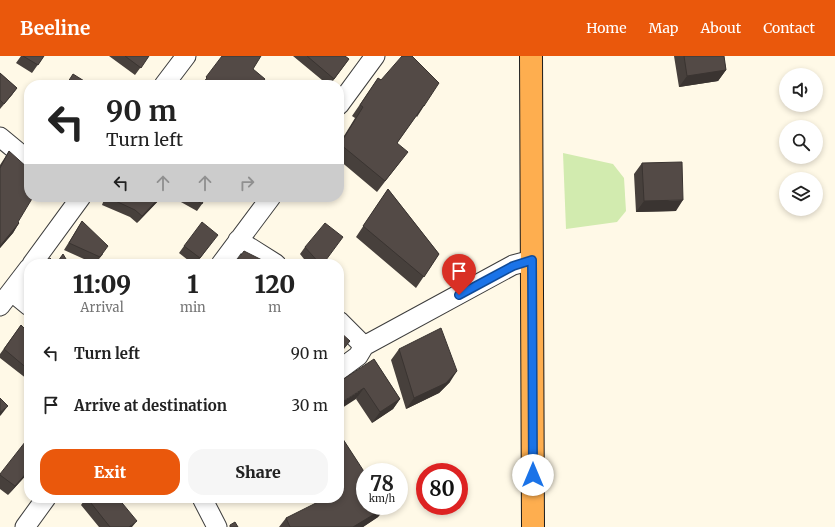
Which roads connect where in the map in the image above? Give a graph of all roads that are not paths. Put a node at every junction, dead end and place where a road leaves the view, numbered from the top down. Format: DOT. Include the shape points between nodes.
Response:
graph roads {
  1 [pos="186,56"];
  2 [pos="375,56"];
  3 [pos="531,56"];
  4 [pos="168,80"];
  5 [pos="344,98"];
  6 [pos="0,137"];
  7 [pos="24,157"];
  8 [pos="74,202"];
  9 [pos="266,202"];
  10 [pos="238,240"];
  11 [pos="35,259"];
  12 [pos="225,259"];
  13 [pos="268,259"];
  14 [pos="532,260"];
  15 [pos="24,275"];
  16 [pos="6,299"];
  17 [pos="24,304"];
  18 [pos="344,327"];
  19 [pos="364,346"];
  20 [pos="344,366"];
  21 [pos="42,503"];
  22 [pos="205,503"];
  23 [pos="529,525"];
  24 [pos="24,527"];
  25 [pos="217,527"];
  1 -- 4 [label="street"];
  2 -- 5 [label="street"];
  3 -- 14 [label="highway"];
  6 -- 7 [label="street"];
  8 -- 11 [label="street"];
  9 -- 10 [label="street"];
  10 -- 12 [label="street"];
  10 -- 13 [label="street"];
  14 -- 19 [label="street" via="513,266"];
  14 -- 23 [label="highway"];
  15 -- 16 [label="street"];
  16 -- 17 [label="street"];
  18 -- 19 [label="street"];
  19 -- 20 [label="street" via="358,356"];
  21 -- 24 [label="street"];
  22 -- 25 [label="street"];
}
